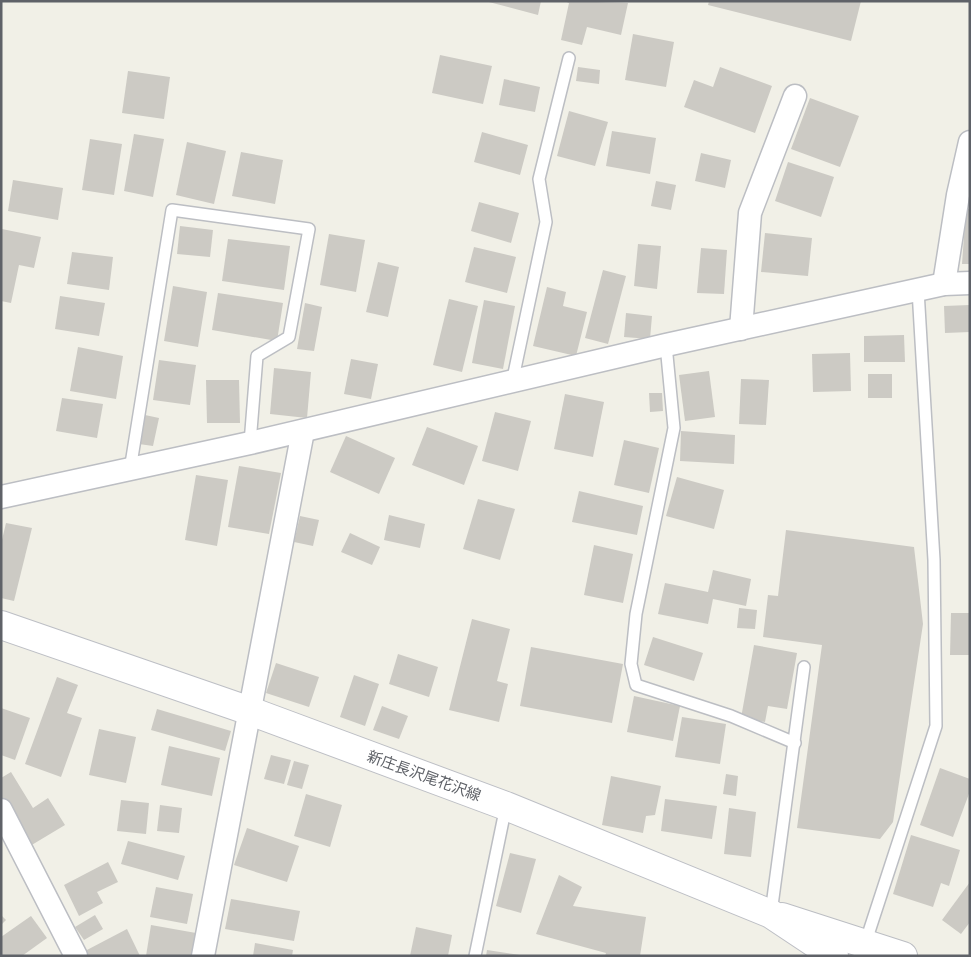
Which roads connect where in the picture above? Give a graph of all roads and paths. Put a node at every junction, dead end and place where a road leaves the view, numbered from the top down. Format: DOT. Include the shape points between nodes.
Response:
graph roads {
  1 [pos="569,58"];
  2 [pos="795,96"];
  3 [pos="970,142"];
  4 [pos="970,283"];
  5 [pos="944,284"];
  6 [pos="918,290"];
  7 [pos="741,329"];
  8 [pos="666,345"];
  9 [pos="512,382"];
  10 [pos="303,431"];
  11 [pos="250,443"];
  12 [pos="130,470"];
  13 [pos="1,497"];
  14 [pos="1,625"];
  15 [pos="804,667"];
  16 [pos="250,711"];
  17 [pos="795,743"];
  18 [pos="506,806"];
  19 [pos="1,810"];
  20 [pos="771,914"];
  21 [pos="865,944"];
  22 [pos="76,956"];
  23 [pos="203,956"];
  24 [pos="475,956"];
  25 [pos="834,956"];
  26 [pos="904,956"];
  1 -- 9 [label="lane" via="539,179 546,222"];
  2 -- 7 [label="street" via="750,213"];
  3 -- 5 [label="street"];
  4 -- 5 [label="street"];
  5 -- 6 [label="street"];
  6 -- 7 [label="street"];
  6 -- 21 [label="lane" via="934,560 936,726"];
  7 -- 8 [label="street"];
  8 -- 9 [label="street"];
  8 -- 17 [label="lane" via="674,428 636,614 631,664 636,685 731,716"];
  9 -- 10 [label="street"];
  10 -- 11 [label="street"];
  10 -- 16 [label="street"];
  11 -- 12 [label="street"];
  11 -- 12 [label="lane" via="257,356 289,337 310,229 172,210"];
  12 -- 13 [label="street"];
  14 -- 16 [label="main road, 新庄長沢尾花沢線"];
  15 -- 17 [label="lane"];
  16 -- 18 [label="main road, 新庄長沢尾花沢線"];
  16 -- 23 [label="street"];
  17 -- 20 [label="lane"];
  18 -- 20 [label="main road, 新庄長沢尾花沢線"];
  18 -- 24 [label="lane"];
  19 -- 22 [label="street"];
  20 -- 21 [label="main road"];
  20 -- 25 [label="main road, 新庄長沢尾花沢線"];
  21 -- 26 [label="main road"];
}
